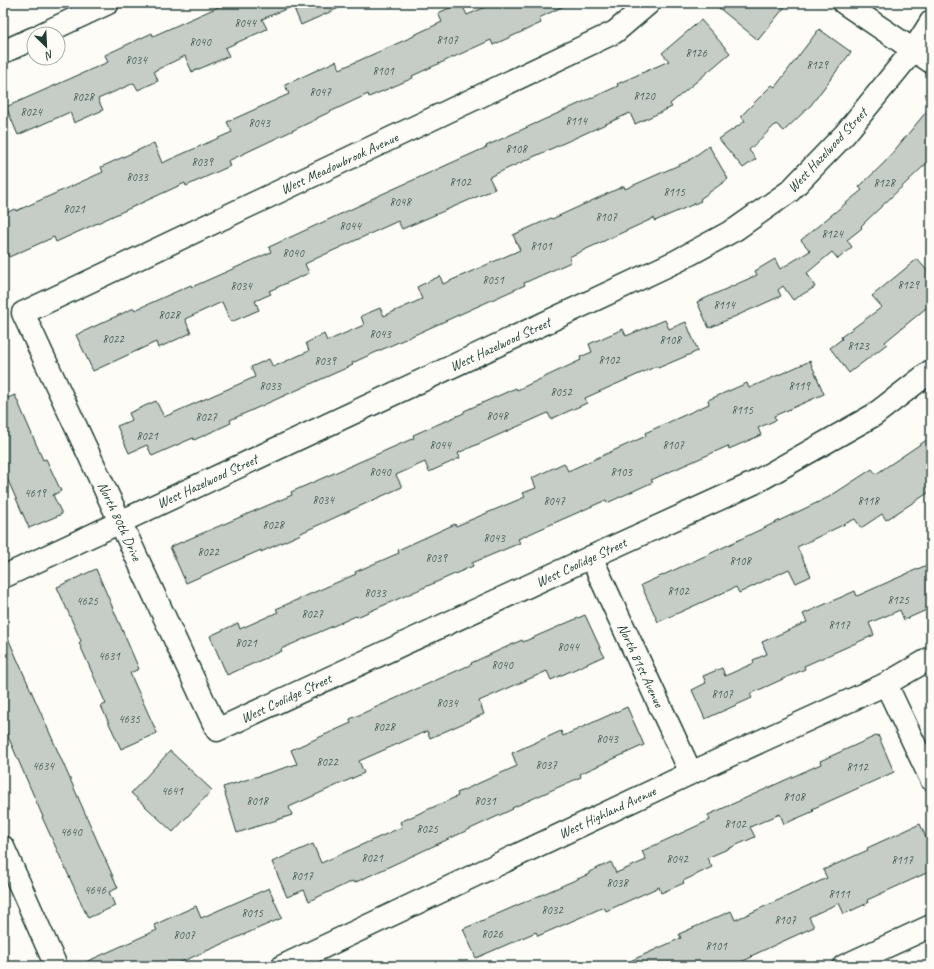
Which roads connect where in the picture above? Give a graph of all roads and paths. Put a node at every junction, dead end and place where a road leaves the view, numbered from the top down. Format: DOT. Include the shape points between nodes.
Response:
graph roads {
  1 [pos="108,3"];
  2 [pos="649,3"];
  3 [pos="844,3"];
  4 [pos="931,22"];
  5 [pos="59,26"];
  6 [pos="26,42"];
  7 [pos="914,49"];
  8 [pos="3,52"];
  9 [pos="931,62"];
  10 [pos="24,312"];
  11 [pos="931,372"];
  12 [pos="120,522"];
  13 [pos="591,557"];
  14 [pos="3,576"];
  15 [pos="931,658"];
  16 [pos="886,684"];
  17 [pos="217,730"];
  18 [pos="691,773"];
  19 [pos="931,780"];
  20 [pos="3,847"];
  21 [pos="931,926"];
  22 [pos="56,966"];
  23 [pos="283,966"];
  24 [pos="844,966"];
  1 -- 5 [label="street"];
  2 -- 10 [label="street, West Meadowbrook Avenue" via="615,32"];
  3 -- 7 [label="street"];
  4 -- 7 [label="street, West Hazelwood Street"];
  6 -- 8 [label="street"];
  7 -- 9 [label="street"];
  7 -- 12 [label="street, West Hazelwood Street" via="845,134 790,191 736,229 670,265"];
  10 -- 12 [label="street, North 80th Drive"];
  11 -- 13 [label="street, West Coolidge Street" via="874,415 754,483"];
  12 -- 14 [label="street, West Hazelwood Street"];
  12 -- 17 [label="street, North 80th Drive"];
  13 -- 17 [label="street, West Coolidge Street"];
  13 -- 18 [label="street, North 81st Avenue"];
  15 -- 16 [label="street, West Highland Avenue"];
  16 -- 18 [label="street, West Highland Avenue"];
  16 -- 19 [label="street"];
  18 -- 23 [label="street, West Highland Avenue"];
  20 -- 22 [label="street"];
  21 -- 24 [label="street"];
}
